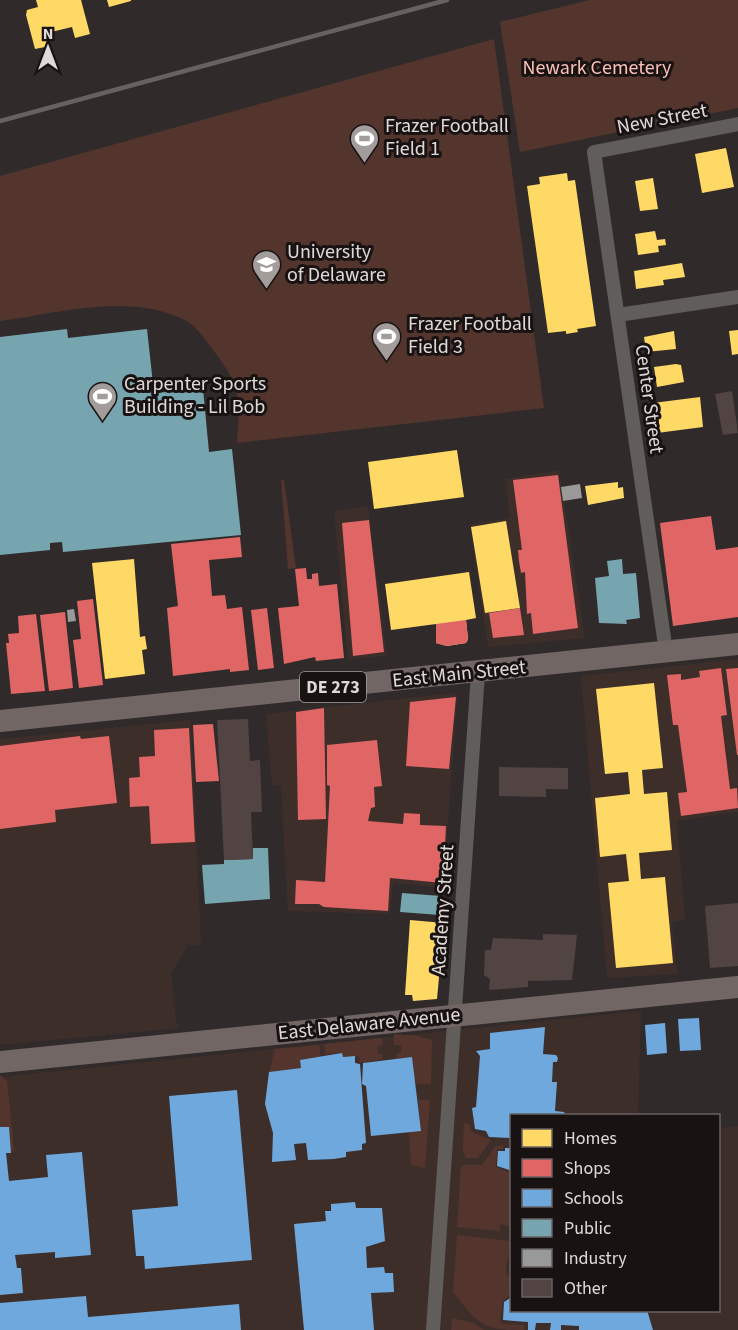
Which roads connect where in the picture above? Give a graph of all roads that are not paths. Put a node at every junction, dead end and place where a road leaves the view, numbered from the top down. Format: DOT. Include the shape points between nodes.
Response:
graph roads {
  1 [pos="738,124"];
  2 [pos="594,152"];
  3 [pos="738,297"];
  4 [pos="618,315"];
  5 [pos="738,644"];
  6 [pos="666,652"];
  7 [pos="478,673"];
  8 [pos="0,721"];
  9 [pos="738,987"];
  10 [pos="456,1015"];
  11 [pos="0,1062"];
  12 [pos="433,1330"];
  1 -- 2 [label="street, New Street"];
  2 -- 4 [label="street, Center Street"];
  3 -- 4 [label="street"];
  4 -- 6 [label="street, Center Street"];
  5 -- 6 [label="main road, East Main Street / DE 273"];
  6 -- 7 [label="main road, East Main Street / DE 273"];
  7 -- 8 [label="main road, East Main Street / DE 273"];
  7 -- 10 [label="street, Academy Street"];
  9 -- 10 [label="main road, East Delaware Avenue"];
  10 -- 11 [label="main road, East Delaware Avenue"];
  10 -- 12 [label="street, Academy Street"];
}
